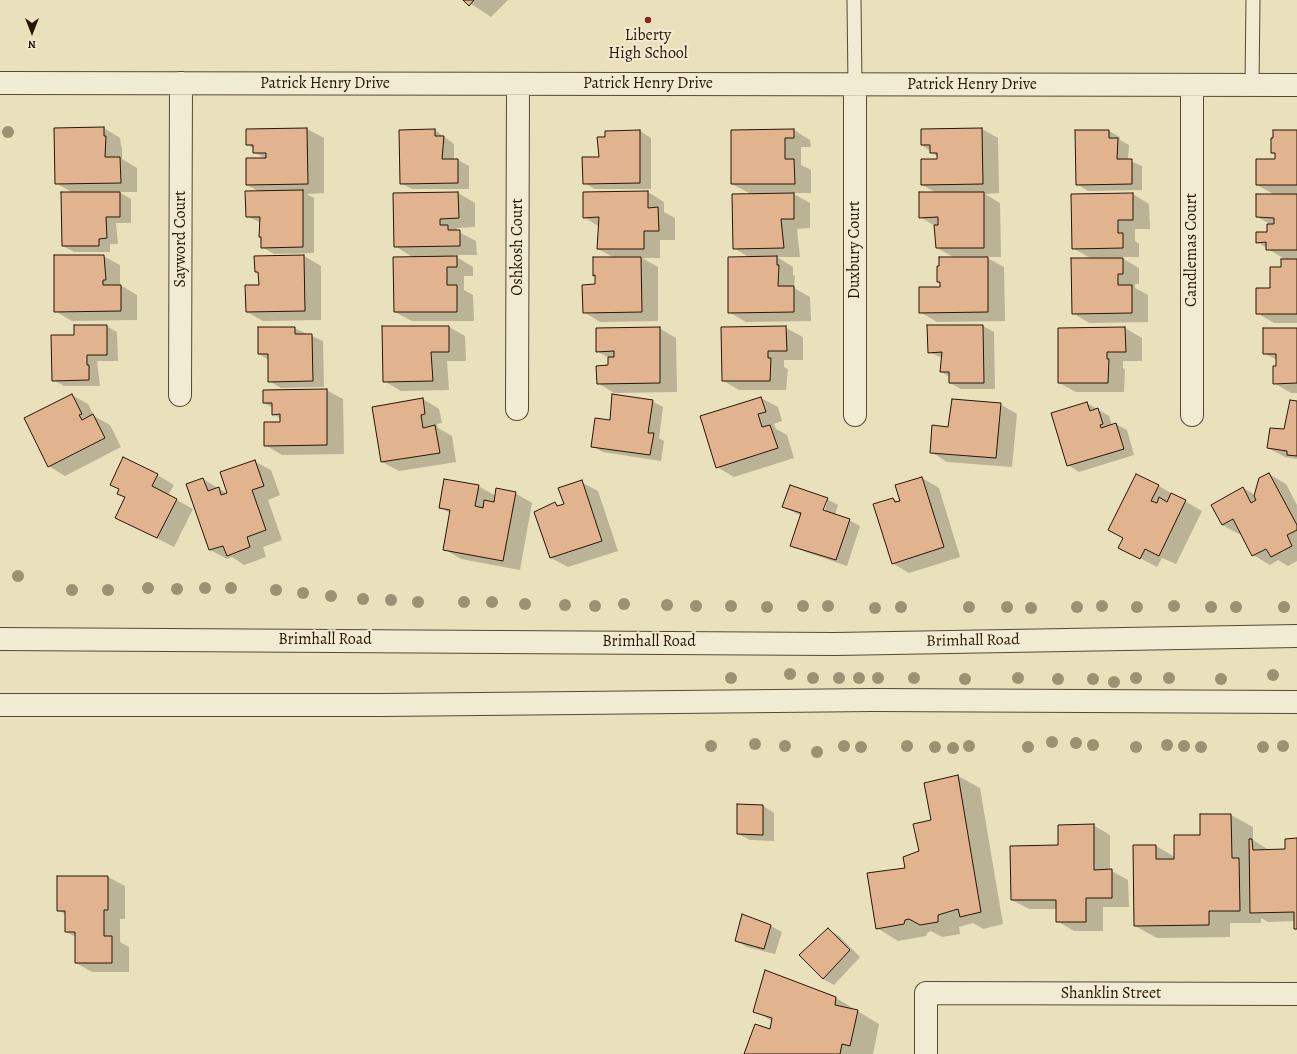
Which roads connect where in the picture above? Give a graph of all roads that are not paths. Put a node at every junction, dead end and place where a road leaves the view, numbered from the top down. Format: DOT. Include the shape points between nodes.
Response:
graph roads {
  1 [pos="854,0"];
  2 [pos="1253,0"];
  3 [pos="0,83"];
  4 [pos="181,83"];
  5 [pos="518,84"];
  6 [pos="855,85"];
  7 [pos="1192,85"];
  8 [pos="1252,85"];
  9 [pos="1297,85"];
  10 [pos="180,395"];
  11 [pos="518,409"];
  12 [pos="854,415"];
  13 [pos="1192,415"];
  14 [pos="1297,636"];
  15 [pos="0,639"];
  16 [pos="1297,702"];
  17 [pos="0,705"];
  18 [pos="1297,994"];
  19 [pos="926,1054"];
  1 -- 6 [label="lane"];
  2 -- 8 [label="lane"];
  3 -- 4 [label="street, Patrick Henry Drive"];
  4 -- 5 [label="street, Patrick Henry Drive"];
  4 -- 10 [label="street, Sayword Court"];
  5 -- 6 [label="street, Patrick Henry Drive"];
  5 -- 11 [label="street, Oshkosh Court"];
  6 -- 7 [label="street, Patrick Henry Drive"];
  6 -- 12 [label="street, Duxbury Court"];
  7 -- 8 [label="street, Patrick Henry Drive"];
  7 -- 13 [label="street, Candlemas Court"];
  8 -- 9 [label="street, Patrick Henry Drive"];
  14 -- 15 [label="street, Brimhall Road" via="835,644"];
  16 -- 17 [label="street" via="872,700 382,705"];
  18 -- 19 [label="street, Shanklin Street" via="926,993"];
}
